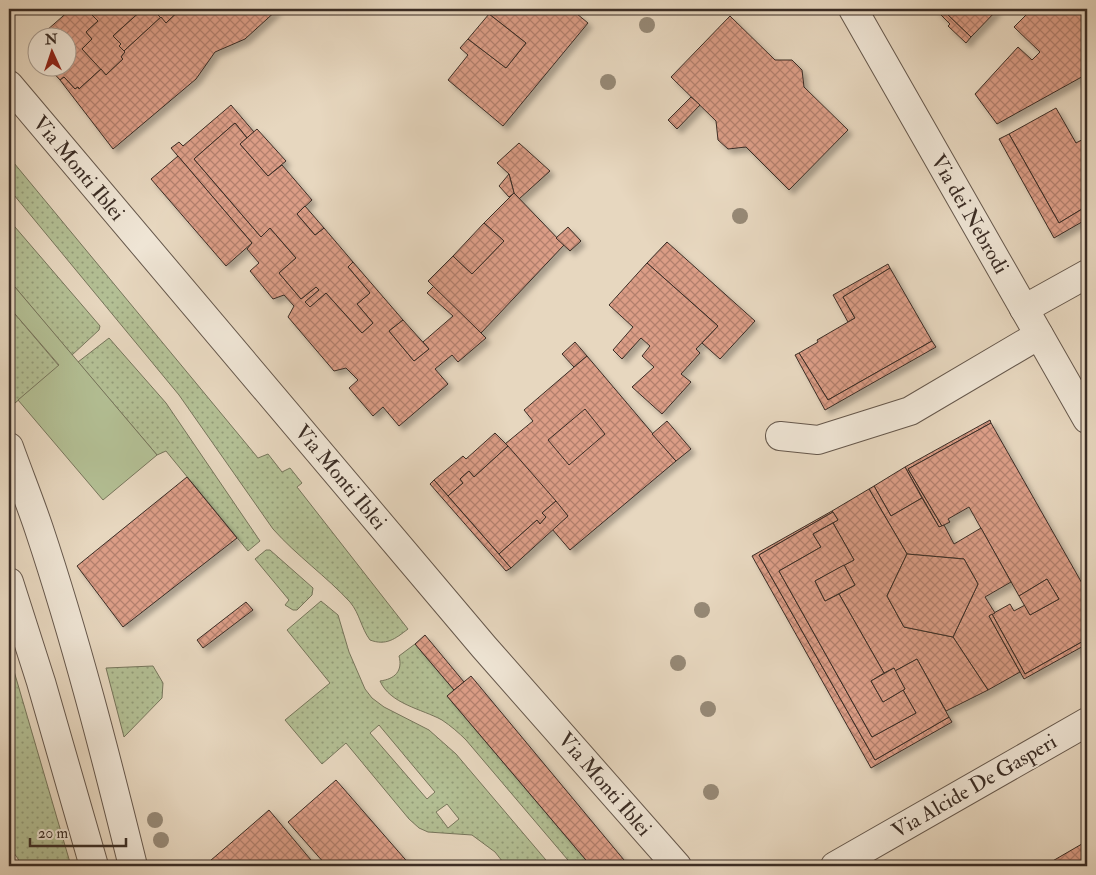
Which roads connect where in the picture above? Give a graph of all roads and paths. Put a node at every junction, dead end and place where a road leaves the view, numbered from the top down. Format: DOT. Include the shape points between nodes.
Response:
graph roads {
  1 [pos="853,9"];
  2 [pos="9,86"];
  3 [pos="1087,274"];
  4 [pos="1024,308"];
  5 [pos="1039,335"];
  6 [pos="1087,419"];
  7 [pos="780,436"];
  8 [pos="9,448"];
  9 [pos="9,582"];
  10 [pos="1087,722"];
  11 [pos="94,866"];
  12 [pos="133,866"];
  13 [pos="677,866"];
  14 [pos="835,866"];
  1 -- 4 [label="street, Via dei Nebrodi"];
  2 -- 13 [label="street, Via Monti Iblei" via="484,647"];
  3 -- 4 [label="street"];
  4 -- 5 [label="street, Via dei Nebrodi"];
  5 -- 6 [label="street, Via dei Nebrodi"];
  5 -- 7 [label="street" via="910,411 818,440"];
  8 -- 12 [label="street" via="39,528 70,628"];
  9 -- 11 [label="street"];
  10 -- 14 [label="street, Via Alcide De Gasperi"];
}
